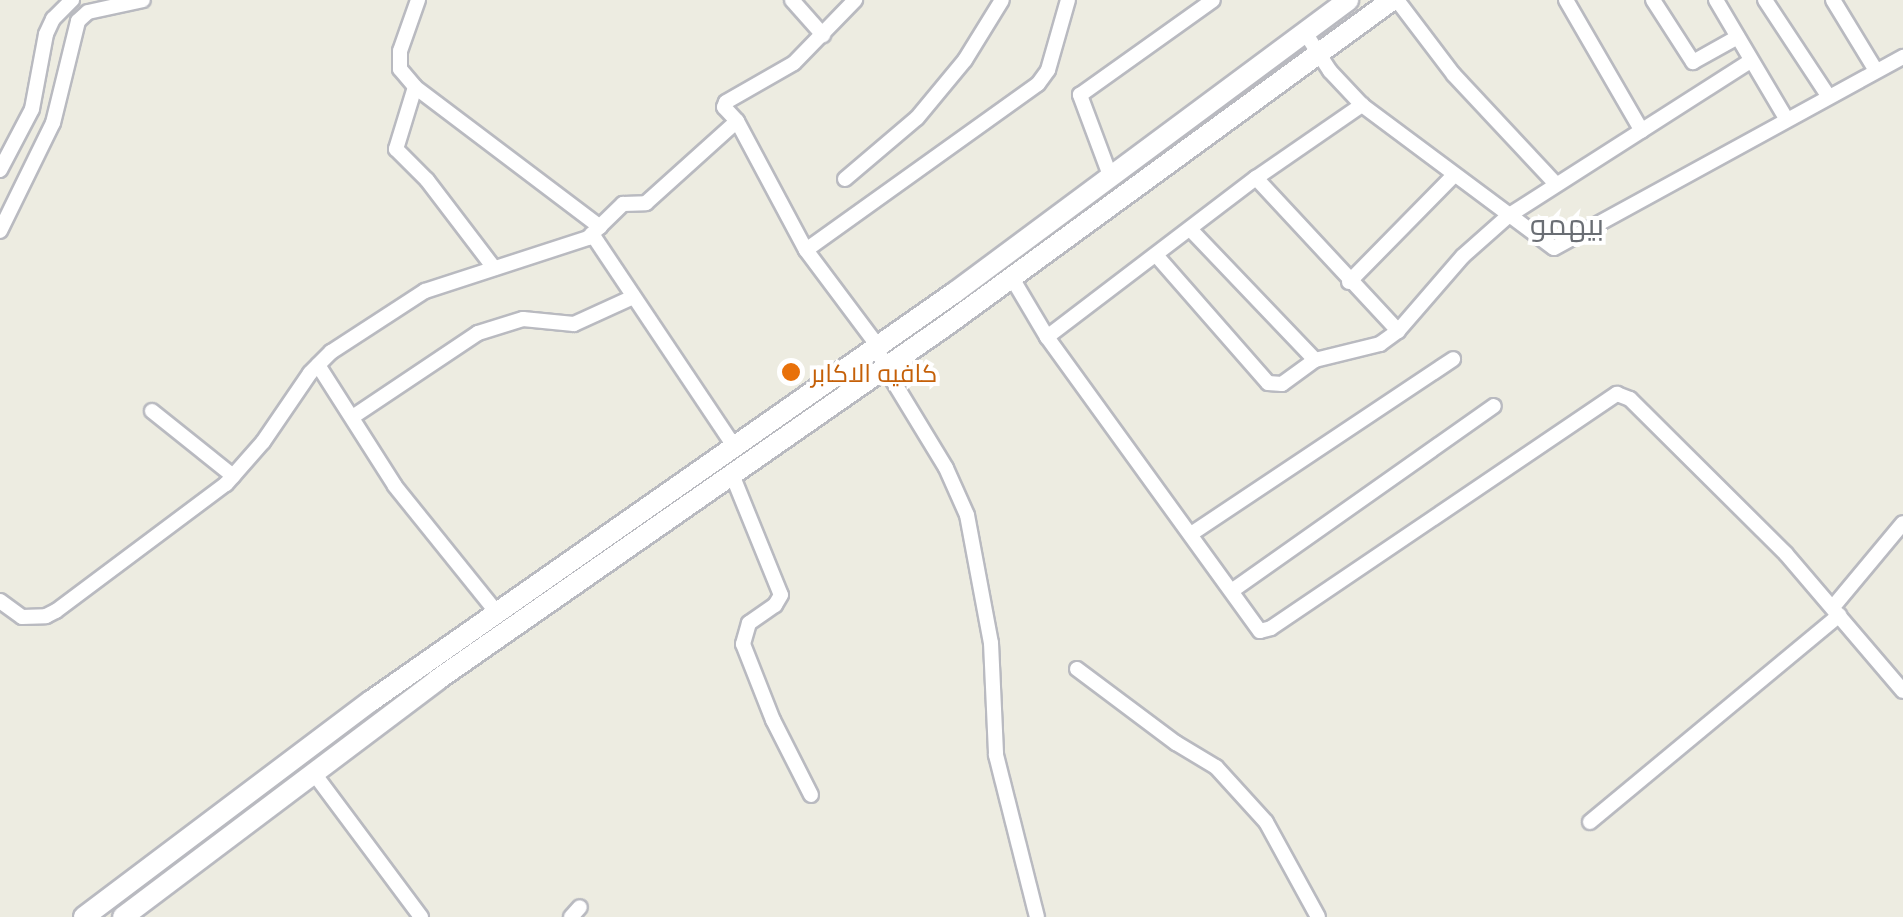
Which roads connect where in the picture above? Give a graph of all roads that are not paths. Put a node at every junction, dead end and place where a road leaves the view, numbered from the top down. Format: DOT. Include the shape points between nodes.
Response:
graph roads {
  1 [pos="72,0"];
  2 [pos="142,0"];
  3 [pos="418,0"];
  4 [pos="792,0"];
  5 [pos="854,0"];
  6 [pos="1002,0"];
  7 [pos="1068,0"];
  8 [pos="1213,0"];
  9 [pos="1348,0"];
  10 [pos="1394,0"];
  11 [pos="1566,0"];
  12 [pos="1652,0"];
  13 [pos="1716,0"];
  14 [pos="1764,0"];
  15 [pos="1833,0"];
  16 [pos="96,5"];
  17 [pos="1304,31"];
  18 [pos="824,35"];
  19 [pos="1738,37"];
  20 [pos="1319,54"];
  21 [pos="1903,57"];
  22 [pos="1750,60"];
  23 [pos="1875,68"];
  24 [pos="415,86"];
  25 [pos="1828,97"];
  26 [pos="1362,104"];
  27 [pos="1787,120"];
  28 [pos="737,121"];
  29 [pos="1642,131"];
  30 [pos="0,170"];
  31 [pos="1454,175"];
  32 [pos="845,178"];
  33 [pos="1111,178"];
  34 [pos="1256,178"];
  35 [pos="1556,183"];
  36 [pos="1508,216"];
  37 [pos="1190,229"];
  38 [pos="596,230"];
  39 [pos="0,231"];
  40 [pos="806,250"];
  41 [pos="1156,255"];
  42 [pos="494,268"];
  43 [pos="1012,278"];
  44 [pos="1350,282"];
  45 [pos="633,296"];
  46 [pos="1398,331"];
  47 [pos="1047,337"];
  48 [pos="880,356"];
  49 [pos="1453,359"];
  50 [pos="1315,360"];
  51 [pos="318,365"];
  52 [pos="1494,406"];
  53 [pos="152,411"];
  54 [pos="354,416"];
  55 [pos="733,445"];
  56 [pos="233,476"];
  57 [pos="733,476"];
  58 [pos="1903,523"];
  59 [pos="1191,534"];
  60 [pos="1233,590"];
  61 [pos="0,601"];
  62 [pos="1836,611"];
  63 [pos="498,613"];
  64 [pos="1078,669"];
  65 [pos="1903,690"];
  66 [pos="313,772"];
  67 [pos="811,795"];
  68 [pos="1590,822"];
  69 [pos="84,917"];
  70 [pos="123,917"];
  71 [pos="421,917"];
  72 [pos="1037,917"];
  73 [pos="1318,917"];
  1 -- 30 [label="street" via="46,34 32,109"];
  2 -- 16 [label="street"];
  3 -- 24 [label="street" via="398,65"];
  4 -- 18 [label="street"];
  5 -- 18 [label="street"];
  6 -- 32 [label="street" via="966,60 917,118"];
  7 -- 40 [label="street" via="1038,84"];
  8 -- 33 [label="street" via="1080,95"];
  9 -- 17 [label="main road"];
  10 -- 20 [label="main road"];
  10 -- 35 [label="street"];
  11 -- 29 [label="street"];
  12 -- 19 [label="street" via="1693,62"];
  13 -- 19 [label="street"];
  14 -- 25 [label="street"];
  15 -- 23 [label="street"];
  16 -- 39 [label="street" via="74,29 53,123"];
  17 -- 20 [label="street"];
  17 -- 33 [label="main road"];
  18 -- 28 [label="street" via="794,62 726,102"];
  19 -- 22 [label="street"];
  20 -- 26 [label="street"];
  20 -- 43 [label="main road"];
  21 -- 23 [label="street"];
  22 -- 27 [label="street"];
  22 -- 29 [label="street"];
  23 -- 25 [label="street"];
  24 -- 38 [label="street" via="512,155"];
  24 -- 42 [label="street" via="397,154 427,180"];
  25 -- 27 [label="street"];
  26 -- 31 [label="street"];
  26 -- 34 [label="street"];
  27 -- 36 [label="street" via="1556,247"];
  28 -- 38 [label="street" via="646,203 622,204"];
  28 -- 40 [label="street"];
  29 -- 35 [label="street"];
  31 -- 36 [label="street"];
  31 -- 44 [label="street"];
  33 -- 48 [label="main road"];
  34 -- 37 [label="street"];
  34 -- 44 [label="street"];
  35 -- 36 [label="street"];
  36 -- 46 [label="street"];
  37 -- 41 [label="street"];
  37 -- 50 [label="street"];
  38 -- 42 [label="street"];
  38 -- 45 [label="street"];
  40 -- 48 [label="street"];
  41 -- 47 [label="street"];
  41 -- 50 [label="street" via="1268,383 1282,384"];
  42 -- 51 [label="street" via="424,291"];
  43 -- 47 [label="street"];
  43 -- 48 [label="main road"];
  44 -- 46 [label="street"];
  45 -- 54 [label="street" via="574,324 523,319 478,332"];
  45 -- 55 [label="street"];
  46 -- 50 [label="street" via="1360,351"];
  47 -- 59 [label="street"];
  48 -- 55 [label="main road"];
  48 -- 57 [label="main road"];
  48 -- 72 [label="street" via="946,468 975,540 991,642 996,755"];
  49 -- 59 [label="street"];
  51 -- 54 [label="street"];
  51 -- 56 [label="street"];
  52 -- 60 [label="street"];
  53 -- 56 [label="street"];
  54 -- 63 [label="street" via="408,504"];
  55 -- 63 [label="main road"];
  56 -- 61 [label="street" via="56,611 22,617"];
  57 -- 66 [label="main road"];
  57 -- 67 [label="street" via="781,594 745,629 743,644"];
  58 -- 62 [label="street"];
  59 -- 60 [label="street"];
  60 -- 62 [label="street" via="1265,632 1617,394 1630,399"];
  62 -- 65 [label="street"];
  62 -- 68 [label="street"];
  63 -- 69 [label="main road"];
  64 -- 73 [label="street" via="1216,767 1266,822"];
  66 -- 70 [label="main road"];
  66 -- 71 [label="street"];
}
